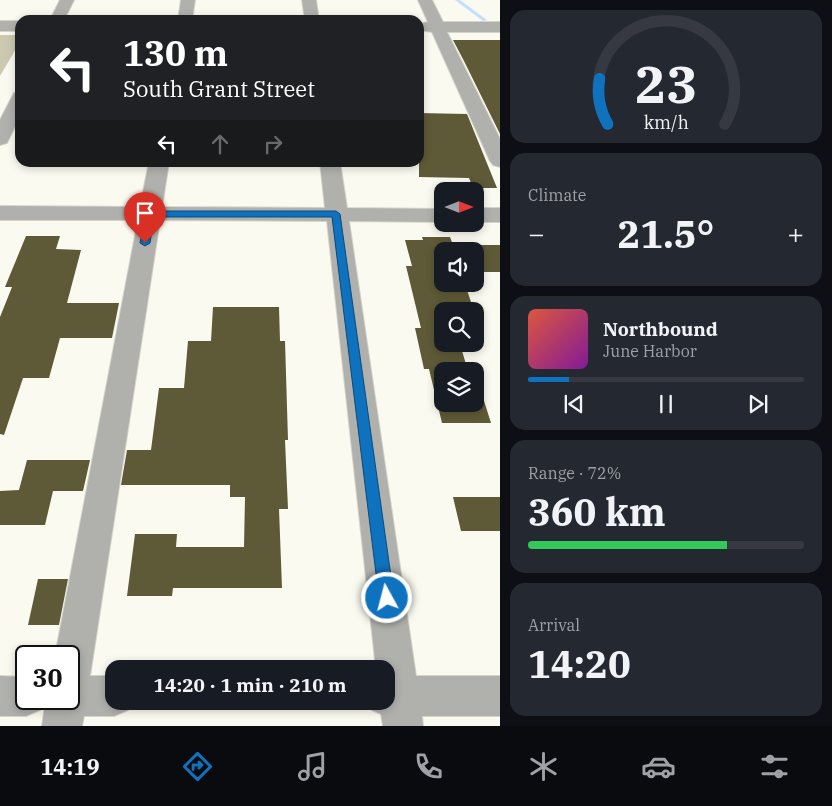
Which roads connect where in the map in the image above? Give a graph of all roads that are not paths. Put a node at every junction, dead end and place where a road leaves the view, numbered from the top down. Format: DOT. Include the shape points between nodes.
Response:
graph roads {
  1 [pos="67,0"];
  2 [pos="188,0"];
  3 [pos="309,0"];
  4 [pos="425,0"];
  5 [pos="60,15"];
  6 [pos="186,15"];
  7 [pos="311,15"];
  8 [pos="0,26"];
  9 [pos="15,26"];
  10 [pos="424,27"];
  11 [pos="439,27"];
  12 [pos="500,27"];
  13 [pos="15,108"];
  14 [pos="0,139"];
  15 [pos="500,161"];
  16 [pos="158,167"];
  17 [pos="331,167"];
  18 [pos="0,213"];
  19 [pos="150,214"];
  20 [pos="336,214"];
  21 [pos="434,215"];
  22 [pos="484,215"];
  23 [pos="500,215"];
  24 [pos="76,645"];
  25 [pos="0,696"];
  26 [pos="15,696"];
  27 [pos="105,696"];
  28 [pos="500,696"];
  29 [pos="80,697"];
  30 [pos="396,706"];
  31 [pos="65,710"];
  32 [pos="62,726"];
  1 -- 5 [label="street"];
  2 -- 6 [label="street"];
  3 -- 7 [label="street"];
  4 -- 11 [label="street"];
  8 -- 9 [label="street"];
  10 -- 11 [label="street"];
  11 -- 12 [label="street"];
  11 -- 15 [label="street"];
  13 -- 14 [label="street"];
  16 -- 19 [label="street"];
  17 -- 20 [label="street"];
  18 -- 19 [label="street"];
  19 -- 20 [label="street"];
  19 -- 24 [label="street"];
  20 -- 21 [label="street"];
  20 -- 30 [label="street"];
  22 -- 23 [label="street"];
  25 -- 26 [label="street"];
  27 -- 29 [label="street"];
  28 -- 30 [label="street"];
  31 -- 32 [label="street"];
}
